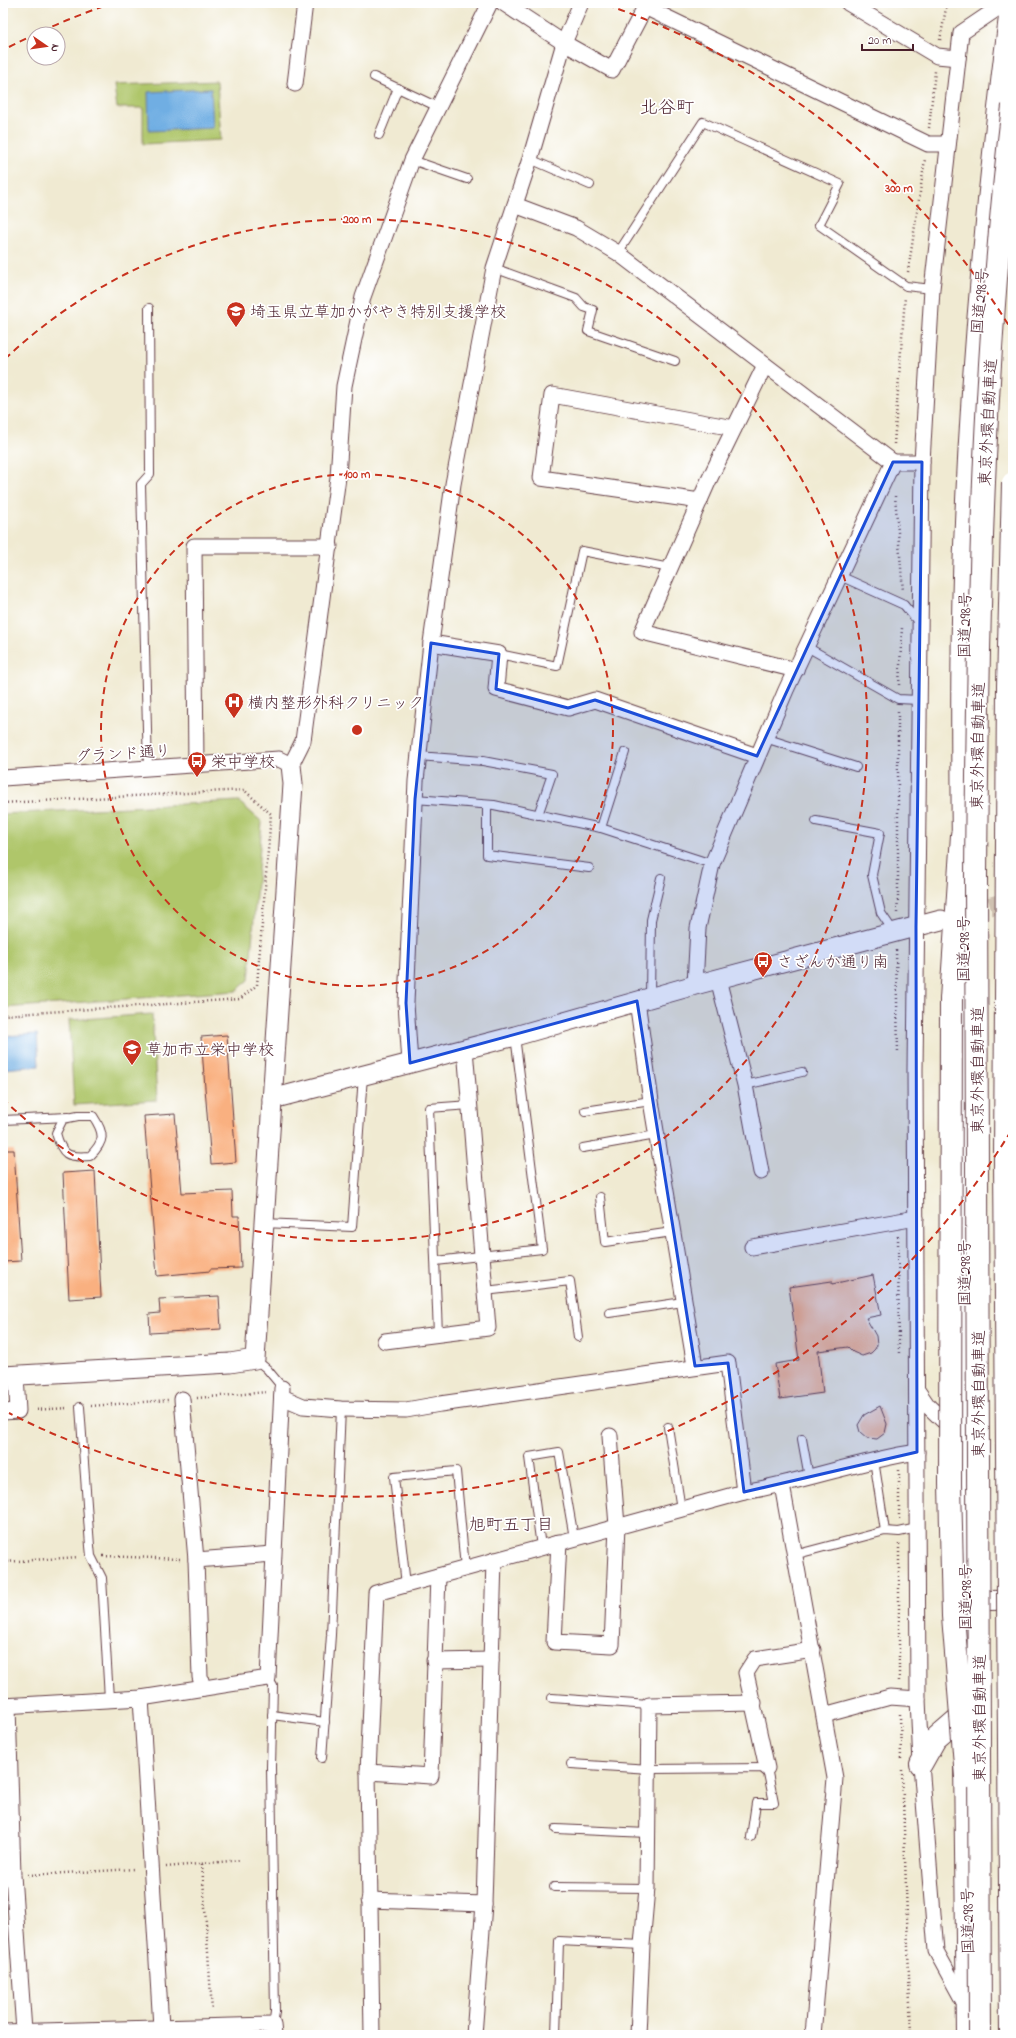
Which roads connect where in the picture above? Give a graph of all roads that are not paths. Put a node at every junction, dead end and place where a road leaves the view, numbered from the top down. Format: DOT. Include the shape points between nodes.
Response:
graph roads {
  1 [pos="305,3"];
  2 [pos="490,3"];
  3 [pos="503,3"];
  4 [pos="581,3"];
  5 [pos="848,3"];
  6 [pos="641,5"];
  7 [pos="1003,7"];
  8 [pos="564,43"];
  9 [pos="958,58"];
  10 [pos="374,77"];
  11 [pos="295,84"];
  12 [pos="398,88"];
  13 [pos="438,106"];
  14 [pos="1013,106"];
  15 [pos="379,135"];
  16 [pos="948,144"];
  17 [pos="530,159"];
  18 [pos="412,160"];
  19 [pos="467,180"];
  20 [pos="590,185"];
  21 [pos="515,205"];
  22 [pos="618,253"];
  23 [pos="494,268"];
  24 [pos="932,289"];
  25 [pos="149,308"];
  26 [pos="675,361"];
  27 [pos="765,365"];
  28 [pos="734,428"];
  29 [pos="893,462"];
  30 [pos="922,462"];
  31 [pos="1013,483"];
  32 [pos="700,501"];
  33 [pos="330,546"];
  34 [pos="670,568"];
  35 [pos="840,576"];
  36 [pos="921,625"];
  37 [pos="431,643"];
  38 [pos="807,647"];
  39 [pos="498,654"];
  40 [pos="796,670"];
  41 [pos="919,700"];
  42 [pos="765,738"];
  43 [pos="625,752"];
  44 [pos="418,756"];
  45 [pos="757,756"];
  46 [pos="291,765"];
  47 [pos="196,766"];
  48 [pos="856,767"];
  49 [pos="148,770"];
  50 [pos="3,778"];
  51 [pos="415,800"];
  52 [pos="487,805"];
  53 [pos="538,815"];
  54 [pos="816,821"];
  55 [pos="601,828"];
  56 [pos="962,835"];
  57 [pos="712,864"];
  58 [pos="589,868"];
  59 [pos="661,878"];
  60 [pos="941,920"];
  61 [pos="916,927"];
  62 [pos="895,932"];
  63 [pos="718,979"];
  64 [pos="695,985"];
  65 [pos="644,1000"];
  66 [pos="515,1036"];
  67 [pos="466,1049"];
  68 [pos="410,1063"];
  69 [pos="802,1072"];
  70 [pos="363,1075"];
  71 [pos="745,1085"];
  72 [pos="272,1098"];
  73 [pos="651,1101"];
  74 [pos="470,1105"];
  75 [pos="585,1111"];
  76 [pos="78,1116"];
  77 [pos="3,1120"];
  78 [pos="656,1135"];
  79 [pos="583,1148"];
  80 [pos="761,1172"];
  81 [pos="600,1197"];
  82 [pos="916,1218"];
  83 [pos="264,1223"];
  84 [pos="672,1232"];
  85 [pos="752,1247"];
  86 [pos="482,1257"];
  87 [pos="436,1261"];
  88 [pos="485,1292"];
  89 [pos="683,1302"];
  90 [pos="609,1313"];
  91 [pos="438,1334"];
  92 [pos="578,1336"];
  93 [pos="385,1341"];
  94 [pos="255,1359"];
  95 [pos="695,1366"];
  96 [pos="9,1376"];
  97 [pos="917,1390"];
  98 [pos="282,1392"];
  99 [pos="182,1399"];
  100 [pos="80,1407"];
  101 [pos="341,1409"];
  102 [pos="10,1412"];
  103 [pos="668,1427"];
  104 [pos="610,1436"];
  105 [pos="965,1438"];
  106 [pos="802,1440"];
  107 [pos="917,1452"];
  108 [pos="874,1460"];
  109 [pos="809,1477"];
  110 [pos="782,1485"];
  111 [pos="744,1492"];
  112 [pos="681,1509"];
  113 [pos="617,1526"];
  114 [pos="917,1528"];
  115 [pos="885,1531"];
  116 [pos="574,1538"];
  117 [pos="559,1542"];
  118 [pos="541,1547"];
  119 [pos="274,1554"];
  120 [pos="794,1555"];
  121 [pos="196,1560"];
  122 [pos="494,1560"];
  123 [pos="465,1568"];
  124 [pos="438,1576"];
  125 [pos="406,1585"];
  126 [pos="1013,1600"];
  127 [pos="964,1601"];
  128 [pos="812,1650"];
  129 [pos="491,1660"];
  130 [pos="434,1661"];
  131 [pos="268,1678"];
  132 [pos="203,1688"];
  133 [pos="141,1698"];
  134 [pos="552,1698"];
  135 [pos="109,1699"];
  136 [pos="918,1699"];
  137 [pos="754,1703"];
  138 [pos="649,1705"];
  139 [pos="5,1706"];
  140 [pos="965,1713"];
  141 [pos="272,1715"];
  142 [pos="824,1715"];
  143 [pos="325,1722"];
  144 [pos="322,1758"];
  145 [pos="571,1764"];
  146 [pos="922,1764"];
  147 [pos="767,1768"];
  148 [pos="650,1769"];
  149 [pos="368,1772"];
  150 [pos="556,1829"];
  151 [pos="648,1833"];
  152 [pos="751,1838"];
  153 [pos="554,1887"];
  154 [pos="648,1888"];
  155 [pos="369,1900"];
  156 [pos="484,1904"];
  157 [pos="642,1945"];
  158 [pos="980,1956"];
  159 [pos="968,2010"];
  160 [pos="160,2027"];
  161 [pos="274,2030"];
  162 [pos="24,2031"];
  163 [pos="137,2031"];
  164 [pos="3,2032"];
  165 [pos="372,2035"];
  166 [pos="474,2035"];
  167 [pos="556,2035"];
  168 [pos="638,2035"];
  169 [pos="813,2035"];
  170 [pos="968,2035"];
  171 [pos="980,2035"];
  172 [pos="1011,2035"];
  1 -- 11 [label="street"];
  2 -- 13 [label="street"];
  3 -- 8 [label="street"];
  4 -- 8 [label="street"];
  5 -- 9 [label="street" via="937,56"];
  6 -- 8 [label="street" via="612,70"];
  6 -- 16 [label="street" via="928,144"];
  7 -- 9 [label="street" via="961,33"];
  7 -- 56 [label="highway, 国道298号" via="969,287 963,404 966,523"];
  8 -- 17 [label="street"];
  9 -- 16 [label="street"];
  10 -- 12 [label="lane"];
  12 -- 13 [label="lane"];
  12 -- 15 [label="lane"];
  13 -- 18 [label="street"];
  14 -- 158 [label="highway, 東京外環自動車道, bridge" via="988,378 981,529 978,693 976,877"];
  16 -- 24 [label="street"];
  17 -- 20 [label="lane"];
  17 -- 21 [label="street"];
  18 -- 19 [label="lane"];
  18 -- 33 [label="street" via="363,297 344,386"];
  21 -- 22 [label="street" via="576,228"];
  21 -- 23 [label="street"];
  22 -- 24 [label="lane" via="703,122 840,184 819,225 906,286"];
  22 -- 27 [label="street"];
  23 -- 26 [label="lane" via="576,298 584,307 593,310 588,331"];
  23 -- 37 [label="street" via="453,484"];
  24 -- 30 [label="street"];
  25 -- 49 [label="lane" via="150,474 141,484"];
  27 -- 28 [label="street"];
  27 -- 29 [label="street"];
  28 -- 32 [label="street"];
  28 -- 32 [label="street" via="552,395 542,478"];
  29 -- 30 [label="street"];
  29 -- 35 [label="street"];
  30 -- 36 [label="street"];
  31 -- 172 [label="highway, 東京外環自動車道, bridge" via="1008,694 1005,1158"];
  32 -- 34 [label="street"];
  33 -- 46 [label="street" via="303,741"];
  33 -- 47 [label="street" via="194,546"];
  34 -- 39 [label="lane" via="582,551 557,666"];
  34 -- 40 [label="street" via="642,632"];
  35 -- 36 [label="lane" via="904,606"];
  35 -- 38 [label="street"];
  36 -- 41 [label="street"];
  37 -- 39 [label="street"];
  37 -- 44 [label="street"];
  38 -- 40 [label="street"];
  38 -- 41 [label="lane" via="898,699"];
  39 -- 45 [label="street" via="496,689 568,708 595,700"];
  40 -- 42 [label="street"];
  41 -- 61 [label="street"];
  42 -- 45 [label="street"];
  42 -- 48 [label="lane"];
  43 -- 55 [label="lane"];
  44 -- 51 [label="street"];
  44 -- 53 [label="lane" via="483,761 552,774"];
  45 -- 57 [label="street"];
  46 -- 47 [label="street, グランド通り" via="279,759"];
  46 -- 72 [label="street" via="293,784"];
  47 -- 49 [label="street, グランド通り"];
  49 -- 50 [label="street, グランド通り"];
  51 -- 52 [label="lane"];
  51 -- 68 [label="street" via="406,1003"];
  52 -- 53 [label="lane"];
  52 -- 58 [label="lane" via="487,855"];
  53 -- 55 [label="lane"];
  54 -- 62 [label="lane" via="880,834 872,875 881,913"];
  55 -- 57 [label="lane"];
  56 -- 105 [label="highway, 国道298号"];
  56 -- 158 [label="highway, bridge" via="951,999 950,1484 953,1616"];
  57 -- 64 [label="street" via="698,928"];
  59 -- 65 [label="lane" via="651,920"];
  60 -- 61 [label="street"];
  61 -- 62 [label="street"];
  61 -- 82 [label="street"];
  62 -- 63 [label="street"];
  63 -- 64 [label="street"];
  63 -- 71 [label="street"];
  64 -- 65 [label="street"];
  65 -- 66 [label="street"];
  65 -- 73 [label="street"];
  66 -- 67 [label="street"];
  66 -- 86 [label="lane" via="542,1249"];
  67 -- 68 [label="street"];
  67 -- 74 [label="street"];
  68 -- 70 [label="street"];
  69 -- 71 [label="lane"];
  70 -- 72 [label="street"];
  70 -- 83 [label="lane" via="352,1227"];
  71 -- 80 [label="street"];
  72 -- 83 [label="street"];
  73 -- 75 [label="lane"];
  73 -- 78 [label="street"];
  74 -- 86 [label="street"];
  74 -- 87 [label="lane" via="429,1108"];
  76 -- 76 [label="lane" via="93,1116 102,1129 101,1145 90,1156 74,1158 61,1148 56,1133 63,1118"];
  76 -- 77 [label="lane"];
  78 -- 79 [label="lane"];
  78 -- 84 [label="street"];
  81 -- 84 [label="lane" via="605,1242"];
  82 -- 85 [label="street"];
  82 -- 97 [label="street"];
  83 -- 94 [label="street"];
  84 -- 89 [label="street"];
  86 -- 87 [label="lane"];
  86 -- 88 [label="street"];
  87 -- 91 [label="lane"];
  88 -- 91 [label="street" via="488,1328"];
  88 -- 92 [label="lane" via="570,1281"];
  89 -- 90 [label="lane"];
  89 -- 95 [label="street"];
  91 -- 93 [label="street"];
  94 -- 96 [label="street" via="230,1363"];
  94 -- 98 [label="lane" via="267,1369"];
  95 -- 101 [label="street" via="406,1410"];
  95 -- 111 [label="street" via="728,1362"];
  96 -- 102 [label="street"];
  97 -- 105 [label="street" via="928,1406"];
  97 -- 107 [label="street"];
  98 -- 101 [label="street" via="303,1406"];
  98 -- 119 [label="street"];
  99 -- 121 [label="street"];
  100 -- 135 [label="lane" via="91,1556 102,1578"];
  101 -- 143 [label="lane" via="332,1628"];
  103 -- 112 [label="lane"];
  104 -- 113 [label="street"];
  105 -- 127 [label="highway, 国道298号"];
  106 -- 109 [label="lane"];
  107 -- 108 [label="street"];
  107 -- 114 [label="street"];
  108 -- 109 [label="street"];
  108 -- 115 [label="lane"];
  109 -- 110 [label="street"];
  110 -- 111 [label="street"];
  110 -- 120 [label="street"];
  111 -- 112 [label="street"];
  112 -- 113 [label="street"];
  113 -- 116 [label="street"];
  113 -- 117 [label="street" via="612,1645 554,1642"];
  114 -- 115 [label="lane" via="899,1532"];
  114 -- 136 [label="street"];
  115 -- 120 [label="lane"];
  116 -- 117 [label="street"];
  116 -- 118 [label="lane" via="559,1452 529,1457"];
  117 -- 118 [label="street"];
  118 -- 122 [label="street"];
  119 -- 121 [label="street"];
  119 -- 131 [label="street"];
  120 -- 128 [label="street"];
  121 -- 132 [label="street" via="200,1677"];
  122 -- 123 [label="street"];
  122 -- 129 [label="street"];
  123 -- 124 [label="street"];
  123 -- 125 [label="lane" via="456,1471 394,1477"];
  124 -- 125 [label="street"];
  124 -- 130 [label="street"];
  125 -- 149 [label="street" via="376,1593"];
  126 -- 127 [label="street"];
  127 -- 140 [label="highway, 国道298号"];
  128 -- 137 [label="street" via="755,1659 746,1673"];
  128 -- 142 [label="street"];
  129 -- 130 [label="street"];
  129 -- 156 [label="street"];
  130 -- 149 [label="street" via="431,1776"];
  131 -- 132 [label="street"];
  131 -- 141 [label="lane" via="273,1686"];
  132 -- 133 [label="street"];
  133 -- 135 [label="street"];
  133 -- 160 [label="street"];
  134 -- 138 [label="lane"];
  135 -- 139 [label="street"];
  136 -- 142 [label="street" via="890,1697"];
  136 -- 146 [label="street"];
  137 -- 138 [label="street"];
  137 -- 147 [label="street"];
  138 -- 148 [label="street"];
  139 -- 162 [label="street"];
  140 -- 146 [label="highway" via="935,1739"];
  140 -- 159 [label="highway, 国道298号"];
  141 -- 143 [label="lane"];
  141 -- 161 [label="lane"];
  142 -- 169 [label="street" via="835,1778"];
  143 -- 144 [label="lane"];
  145 -- 148 [label="lane"];
  146 -- 159 [label="street" via="936,1951"];
  147 -- 148 [label="lane"];
  147 -- 152 [label="lane" via="774,1803 756,1803"];
  148 -- 151 [label="street"];
  149 -- 155 [label="street"];
  150 -- 151 [label="lane"];
  151 -- 154 [label="street"];
  153 -- 154 [label="lane"];
  154 -- 157 [label="street"];
  155 -- 156 [label="street"];
  155 -- 165 [label="street"];
  156 -- 166 [label="street"];
  157 -- 167 [label="lane" via="559,1941"];
  157 -- 168 [label="street"];
  158 -- 171 [label="highway, 東京外環自動車道, bridge"];
  159 -- 170 [label="highway, 国道298号"];
  160 -- 161 [label="street" via="213,2026"];
  160 -- 163 [label="street"];
  162 -- 163 [label="street"];
  162 -- 164 [label="street"];
}
